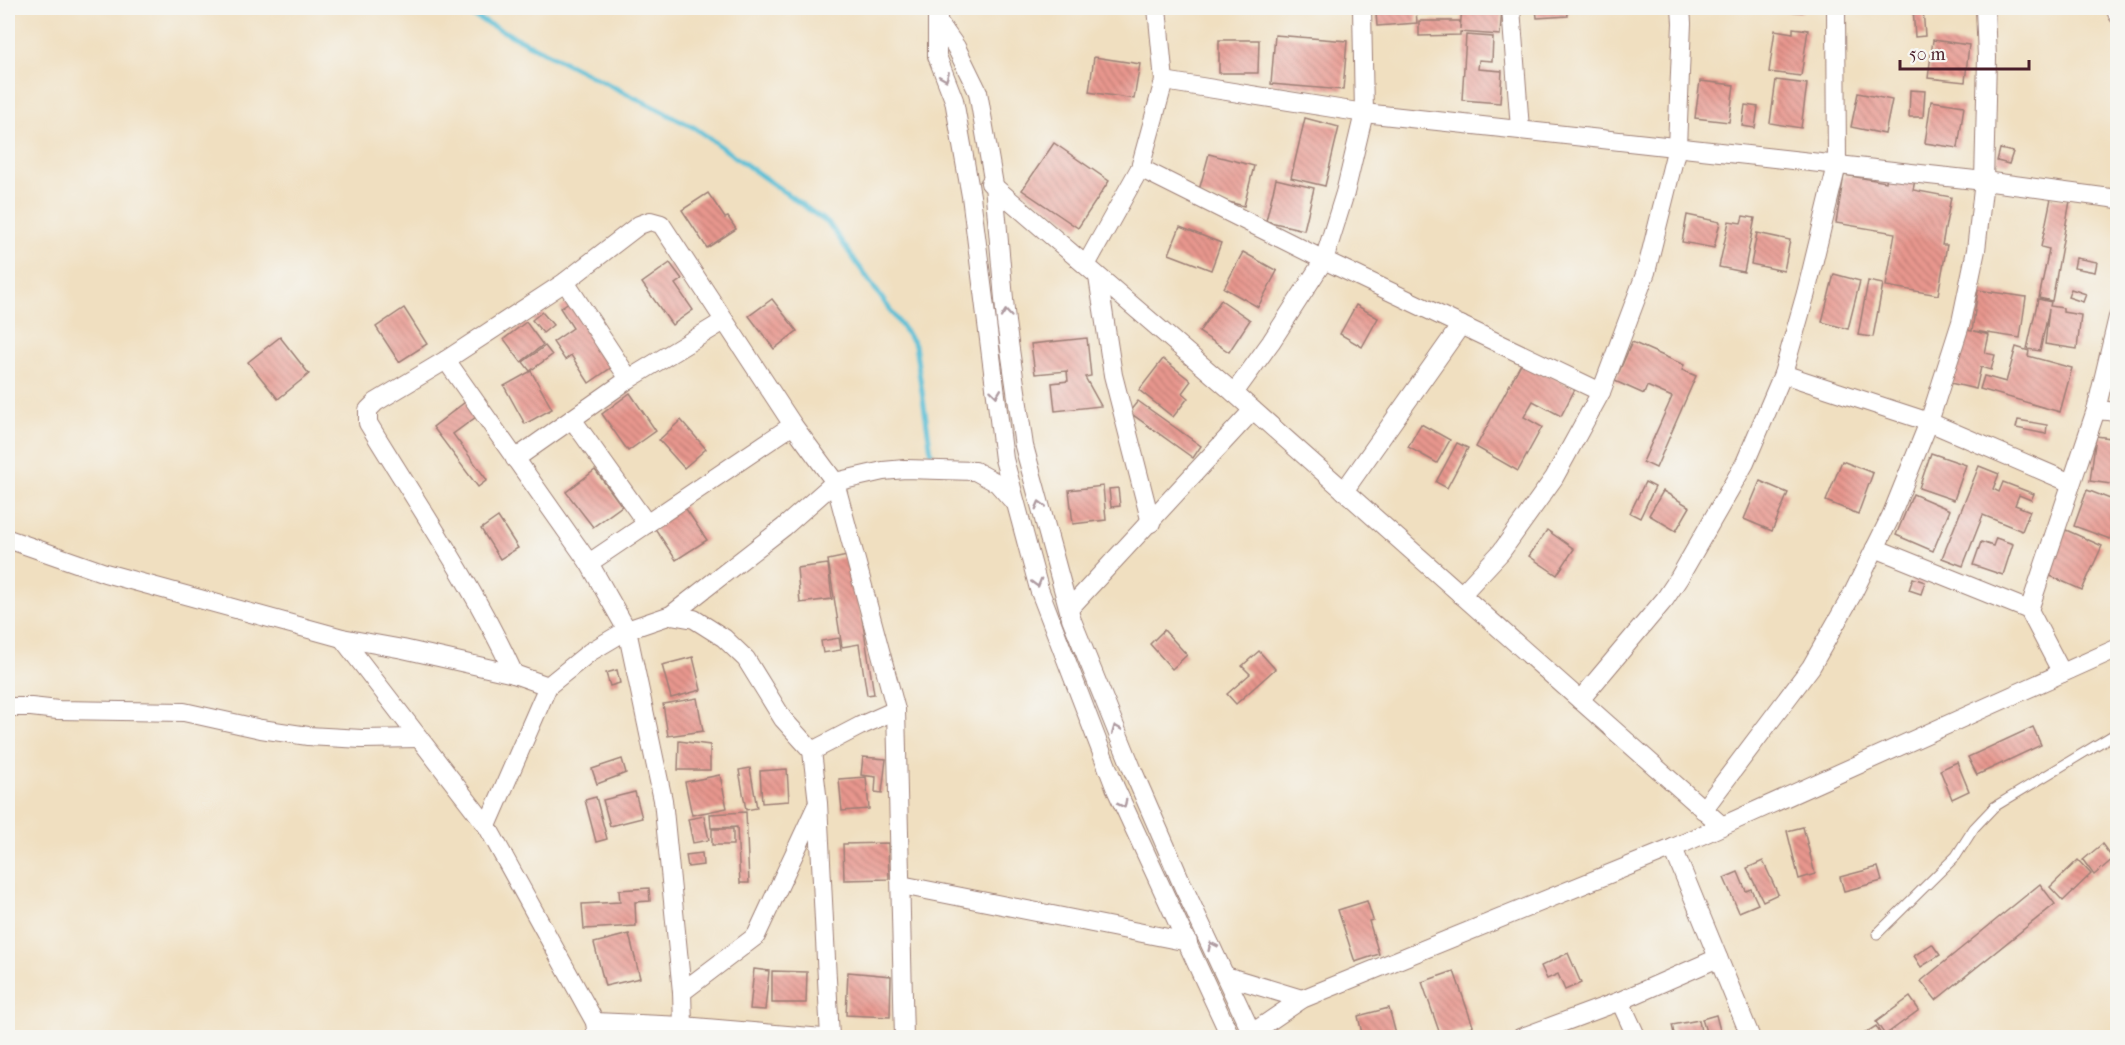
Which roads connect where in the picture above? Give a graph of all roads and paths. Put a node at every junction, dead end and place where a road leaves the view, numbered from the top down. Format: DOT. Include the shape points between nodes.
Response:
graph roads {
  1 [pos="1156,8"];
  2 [pos="1362,8"];
  3 [pos="1511,8"];
  4 [pos="1681,8"];
  5 [pos="1836,8"];
  6 [pos="1984,8"];
  7 [pos="2115,8"];
  8 [pos="938,14"];
  9 [pos="2118,15"];
  10 [pos="1164,81"];
  11 [pos="1364,113"];
  12 [pos="1520,129"];
  13 [pos="1677,147"];
  14 [pos="1837,165"];
  15 [pos="1140,168"];
  16 [pos="967,172"];
  17 [pos="1984,181"];
  18 [pos="994,185"];
  19 [pos="2118,199"];
  20 [pos="1324,260"];
  21 [pos="1092,271"];
  22 [pos="565,282"];
  23 [pos="2118,317"];
  24 [pos="724,321"];
  25 [pos="1461,325"];
  26 [pos="446,360"];
  27 [pos="1783,374"];
  28 [pos="629,379"];
  29 [pos="1601,392"];
  30 [pos="1234,393"];
  31 [pos="1253,410"];
  32 [pos="2096,410"];
  33 [pos="2118,412"];
  34 [pos="572,419"];
  35 [pos="1929,422"];
  36 [pos="793,425"];
  37 [pos="515,459"];
  38 [pos="834,482"];
  39 [pos="2071,483"];
  40 [pos="1344,491"];
  41 [pos="1014,503"];
  42 [pos="1151,523"];
  43 [pos="646,524"];
  44 [pos="1049,537"];
  45 [pos="8,539"];
  46 [pos="1027,544"];
  47 [pos="1875,548"];
  48 [pos="589,563"];
  49 [pos="1461,595"];
  50 [pos="1069,609"];
  51 [pos="2029,610"];
  52 [pos="671,615"];
  53 [pos="627,630"];
  54 [pos="342,638"];
  55 [pos="1083,646"];
  56 [pos="2118,648"];
  57 [pos="1064,657"];
  58 [pos="2062,673"];
  59 [pos="514,674"];
  60 [pos="548,686"];
  61 [pos="1580,700"];
  62 [pos="8,707"];
  63 [pos="896,710"];
  64 [pos="2118,732"];
  65 [pos="420,738"];
  66 [pos="812,751"];
  67 [pos="1133,771"];
  68 [pos="1112,780"];
  69 [pos="818,803"];
  70 [pos="1703,810"];
  71 [pos="1721,825"];
  72 [pos="487,826"];
  73 [pos="1673,848"];
  74 [pos="901,885"];
  75 [pos="1183,886"];
  76 [pos="1166,894"];
  77 [pos="1877,934"];
  78 [pos="1188,942"];
  79 [pos="1718,958"];
  80 [pos="1226,976"];
  81 [pos="682,992"];
  82 [pos="1302,999"];
  83 [pos="1620,1001"];
  84 [pos="683,1026"];
  85 [pos="596,1030"];
  86 [pos="761,1035"];
  87 [pos="1250,1036"];
  88 [pos="823,1038"];
  89 [pos="830,1038"];
  90 [pos="904,1038"];
  91 [pos="1231,1038"];
  92 [pos="1520,1038"];
  93 [pos="1637,1038"];
  94 [pos="1751,1038"];
  1 -- 10 [label="street"];
  2 -- 11 [label="street"];
  3 -- 12 [label="street"];
  4 -- 13 [label="street"];
  5 -- 14 [label="street"];
  6 -- 17 [label="street"];
  7 -- 9 [label="street"];
  8 -- 16 [label="street, one-way" via="937,56 954,100"];
  8 -- 18 [label="street" via="978,92"];
  10 -- 11 [label="street"];
  10 -- 15 [label="street"];
  11 -- 12 [label="street"];
  11 -- 20 [label="street"];
  12 -- 13 [label="street"];
  13 -- 14 [label="street"];
  13 -- 29 [label="street" via="1646,272"];
  14 -- 17 [label="street"];
  14 -- 27 [label="street"];
  15 -- 20 [label="street"];
  15 -- 21 [label="street"];
  16 -- 18 [label="street"];
  16 -- 41 [label="street, one-way" via="1004,459"];
  17 -- 19 [label="street"];
  17 -- 35 [label="street" via="1976,250 1961,322"];
  18 -- 21 [label="street"];
  44 -- 18 [label="street, one-way" via="1024,446 1006,322"];
  20 -- 25 [label="street"];
  20 -- 30 [label="street"];
  21 -- 30 [label="street"];
  21 -- 42 [label="street" via="1113,375"];
  22 -- 24 [label="street" via="650,220 661,225"];
  22 -- 26 [label="street"];
  22 -- 28 [label="street"];
  23 -- 32 [label="street"];
  24 -- 28 [label="street"];
  24 -- 36 [label="street"];
  25 -- 29 [label="street"];
  25 -- 40 [label="street"];
  26 -- 37 [label="street"];
  26 -- 59 [label="street" via="376,402 368,410 368,423 476,600"];
  27 -- 35 [label="street"];
  27 -- 61 [label="street" via="1745,463 1679,578"];
  28 -- 34 [label="street"];
  29 -- 49 [label="street" via="1554,478 1501,552"];
  30 -- 31 [label="street"];
  31 -- 40 [label="street"];
  31 -- 42 [label="street"];
  32 -- 33 [label="street"];
  32 -- 39 [label="street"];
  34 -- 37 [label="street"];
  34 -- 43 [label="street"];
  35 -- 39 [label="street"];
  35 -- 47 [label="street"];
  36 -- 38 [label="street"];
  36 -- 43 [label="street"];
  37 -- 48 [label="street"];
  38 -- 41 [label="street" via="905,469 975,471 997,483"];
  38 -- 52 [label="street" via="784,527"];
  38 -- 63 [label="street"];
  39 -- 51 [label="street"];
  40 -- 49 [label="street"];
  41 -- 46 [label="street"];
  42 -- 50 [label="street"];
  43 -- 48 [label="street"];
  44 -- 46 [label="street"];
  44 -- 50 [label="street"];
  45 -- 54 [label="street" via="105,573"];
  46 -- 57 [label="street, one-way"];
  47 -- 51 [label="street"];
  47 -- 70 [label="street" via="1811,667"];
  48 -- 53 [label="street"];
  49 -- 61 [label="street"];
  50 -- 55 [label="street"];
  51 -- 58 [label="street"];
  52 -- 53 [label="street"];
  52 -- 66 [label="street" via="694,619 724,638 746,659 783,719"];
  53 -- 60 [label="street" via="590,652"];
  53 -- 81 [label="street" via="663,800"];
  54 -- 59 [label="street"];
  54 -- 65 [label="street"];
  55 -- 57 [label="street"];
  67 -- 55 [label="street, one-way"];
  56 -- 58 [label="street"];
  57 -- 68 [label="street"];
  58 -- 71 [label="street"];
  59 -- 60 [label="street"];
  60 -- 72 [label="street"];
  61 -- 70 [label="street"];
  62 -- 65 [label="street" via="184,712 308,736"];
  63 -- 66 [label="street"];
  63 -- 74 [label="street"];
  64 -- 77 [label="lane" via="1994,807 1956,856"];
  65 -- 72 [label="street"];
  66 -- 69 [label="street"];
  67 -- 68 [label="street"];
  67 -- 75 [label="street"];
  68 -- 76 [label="street, one-way"];
  69 -- 81 [label="street" via="756,936"];
  69 -- 89 [label="street"];
  70 -- 71 [label="street"];
  71 -- 73 [label="street"];
  72 -- 85 [label="street"];
  73 -- 79 [label="street"];
  73 -- 82 [label="street"];
  74 -- 78 [label="street"];
  74 -- 90 [label="street"];
  75 -- 76 [label="street"];
  80 -- 75 [label="street, one-way"];
  76 -- 78 [label="street"];
  78 -- 91 [label="street"];
  79 -- 83 [label="street"];
  79 -- 94 [label="street"];
  80 -- 82 [label="street"];
  80 -- 87 [label="street"];
  81 -- 84 [label="street"];
  82 -- 87 [label="street"];
  83 -- 92 [label="street"];
  83 -- 93 [label="street"];
  84 -- 85 [label="street"];
  84 -- 86 [label="street"];
  86 -- 88 [label="street"];
}
